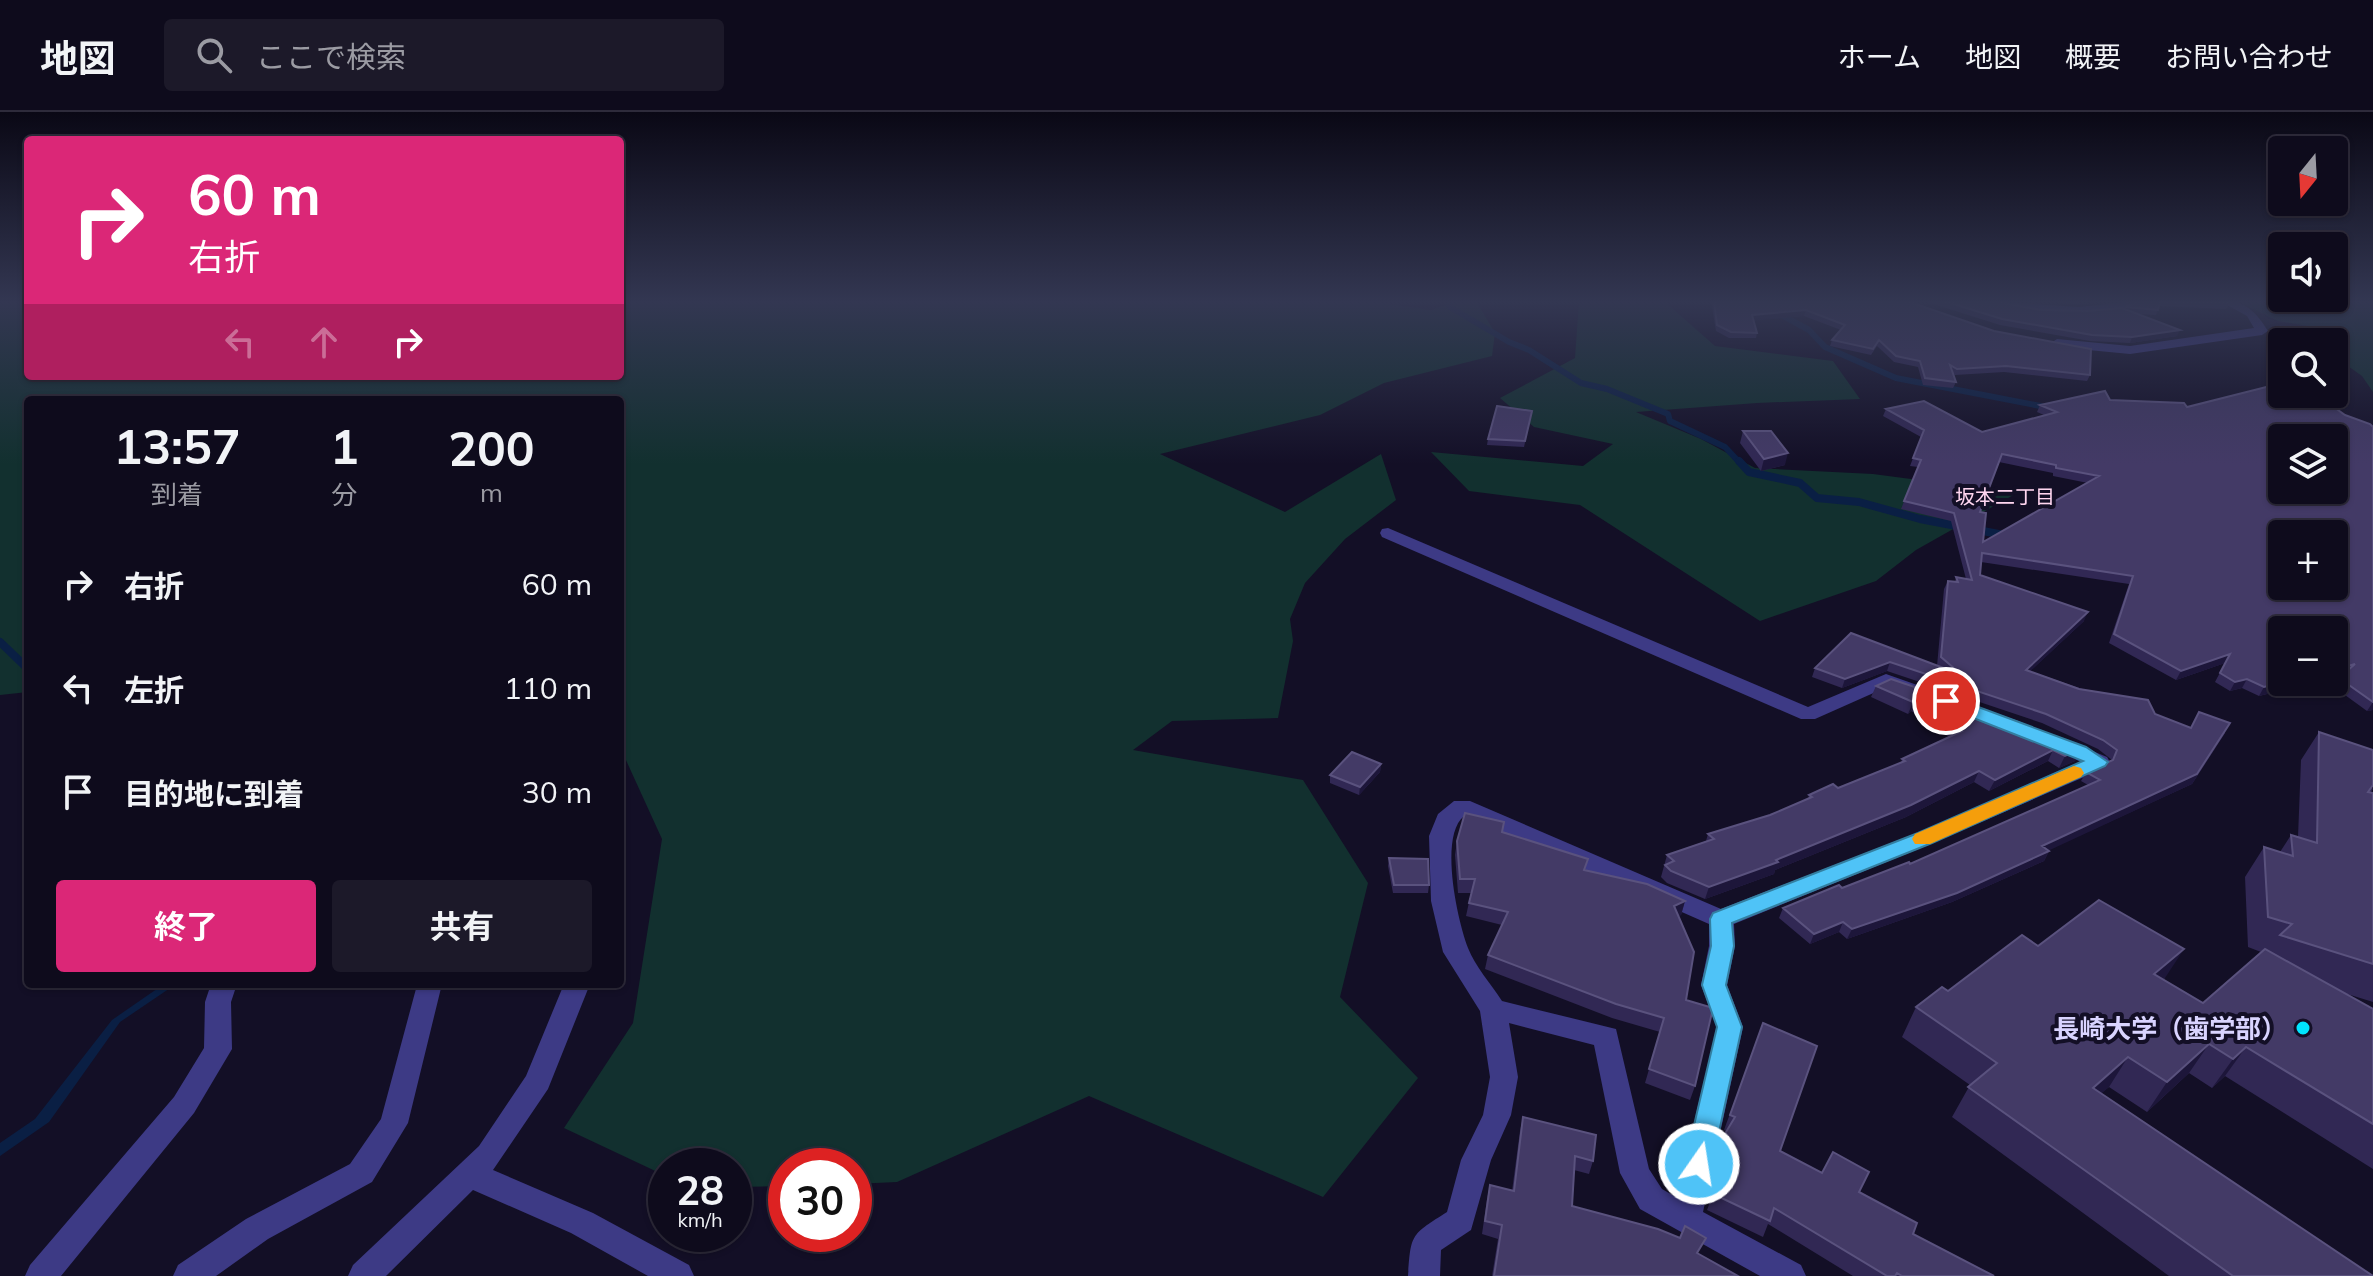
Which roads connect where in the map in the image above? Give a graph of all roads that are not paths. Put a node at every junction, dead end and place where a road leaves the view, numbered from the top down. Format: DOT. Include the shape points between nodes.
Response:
graph roads {
  1 [pos="1388,533"];
  2 [pos="1931,696"];
  3 [pos="2035,734"];
  4 [pos="1721,919"];
  5 [pos="223,988"];
  6 [pos="429,988"];
  7 [pos="575,988"];
  8 [pos="1493,1009"];
  9 [pos="469,1174"];
  10 [pos="1686,1219"];
  11 [pos="41,1276"];
  12 [pos="189,1276"];
  13 [pos="364,1276"];
  14 [pos="678,1276"];
  15 [pos="1424,1276"];
  16 [pos="1790,1276"];
  1 -- 2 [label="street" via="1808,715 1886,680"];
  3 -- 4 [label="street" via="2099,762"];
  4 -- 8 [label="street" via="1462,806 1446,819 1440,836 1443,901 1456,952"];
  4 -- 10 [label="street" via="1714,985 1730,1027"];
  5 -- 11 [label="street" via="218,1049 184,1105"];
  6 -- 12 [label="street" via="394,1123 361,1173 257,1229"];
  7 -- 9 [label="street" via="538,1081 489,1155"];
  8 -- 10 [label="street" via="1606,1037 1635,1173 1651,1199"];
  8 -- 15 [label="street" via="1504,1077 1497,1115 1476,1160 1460,1220 1426,1243"];
  9 -- 13 [label="street"];
  9 -- 14 [label="street" via="582,1223"];
  10 -- 16 [label="street"];
}
